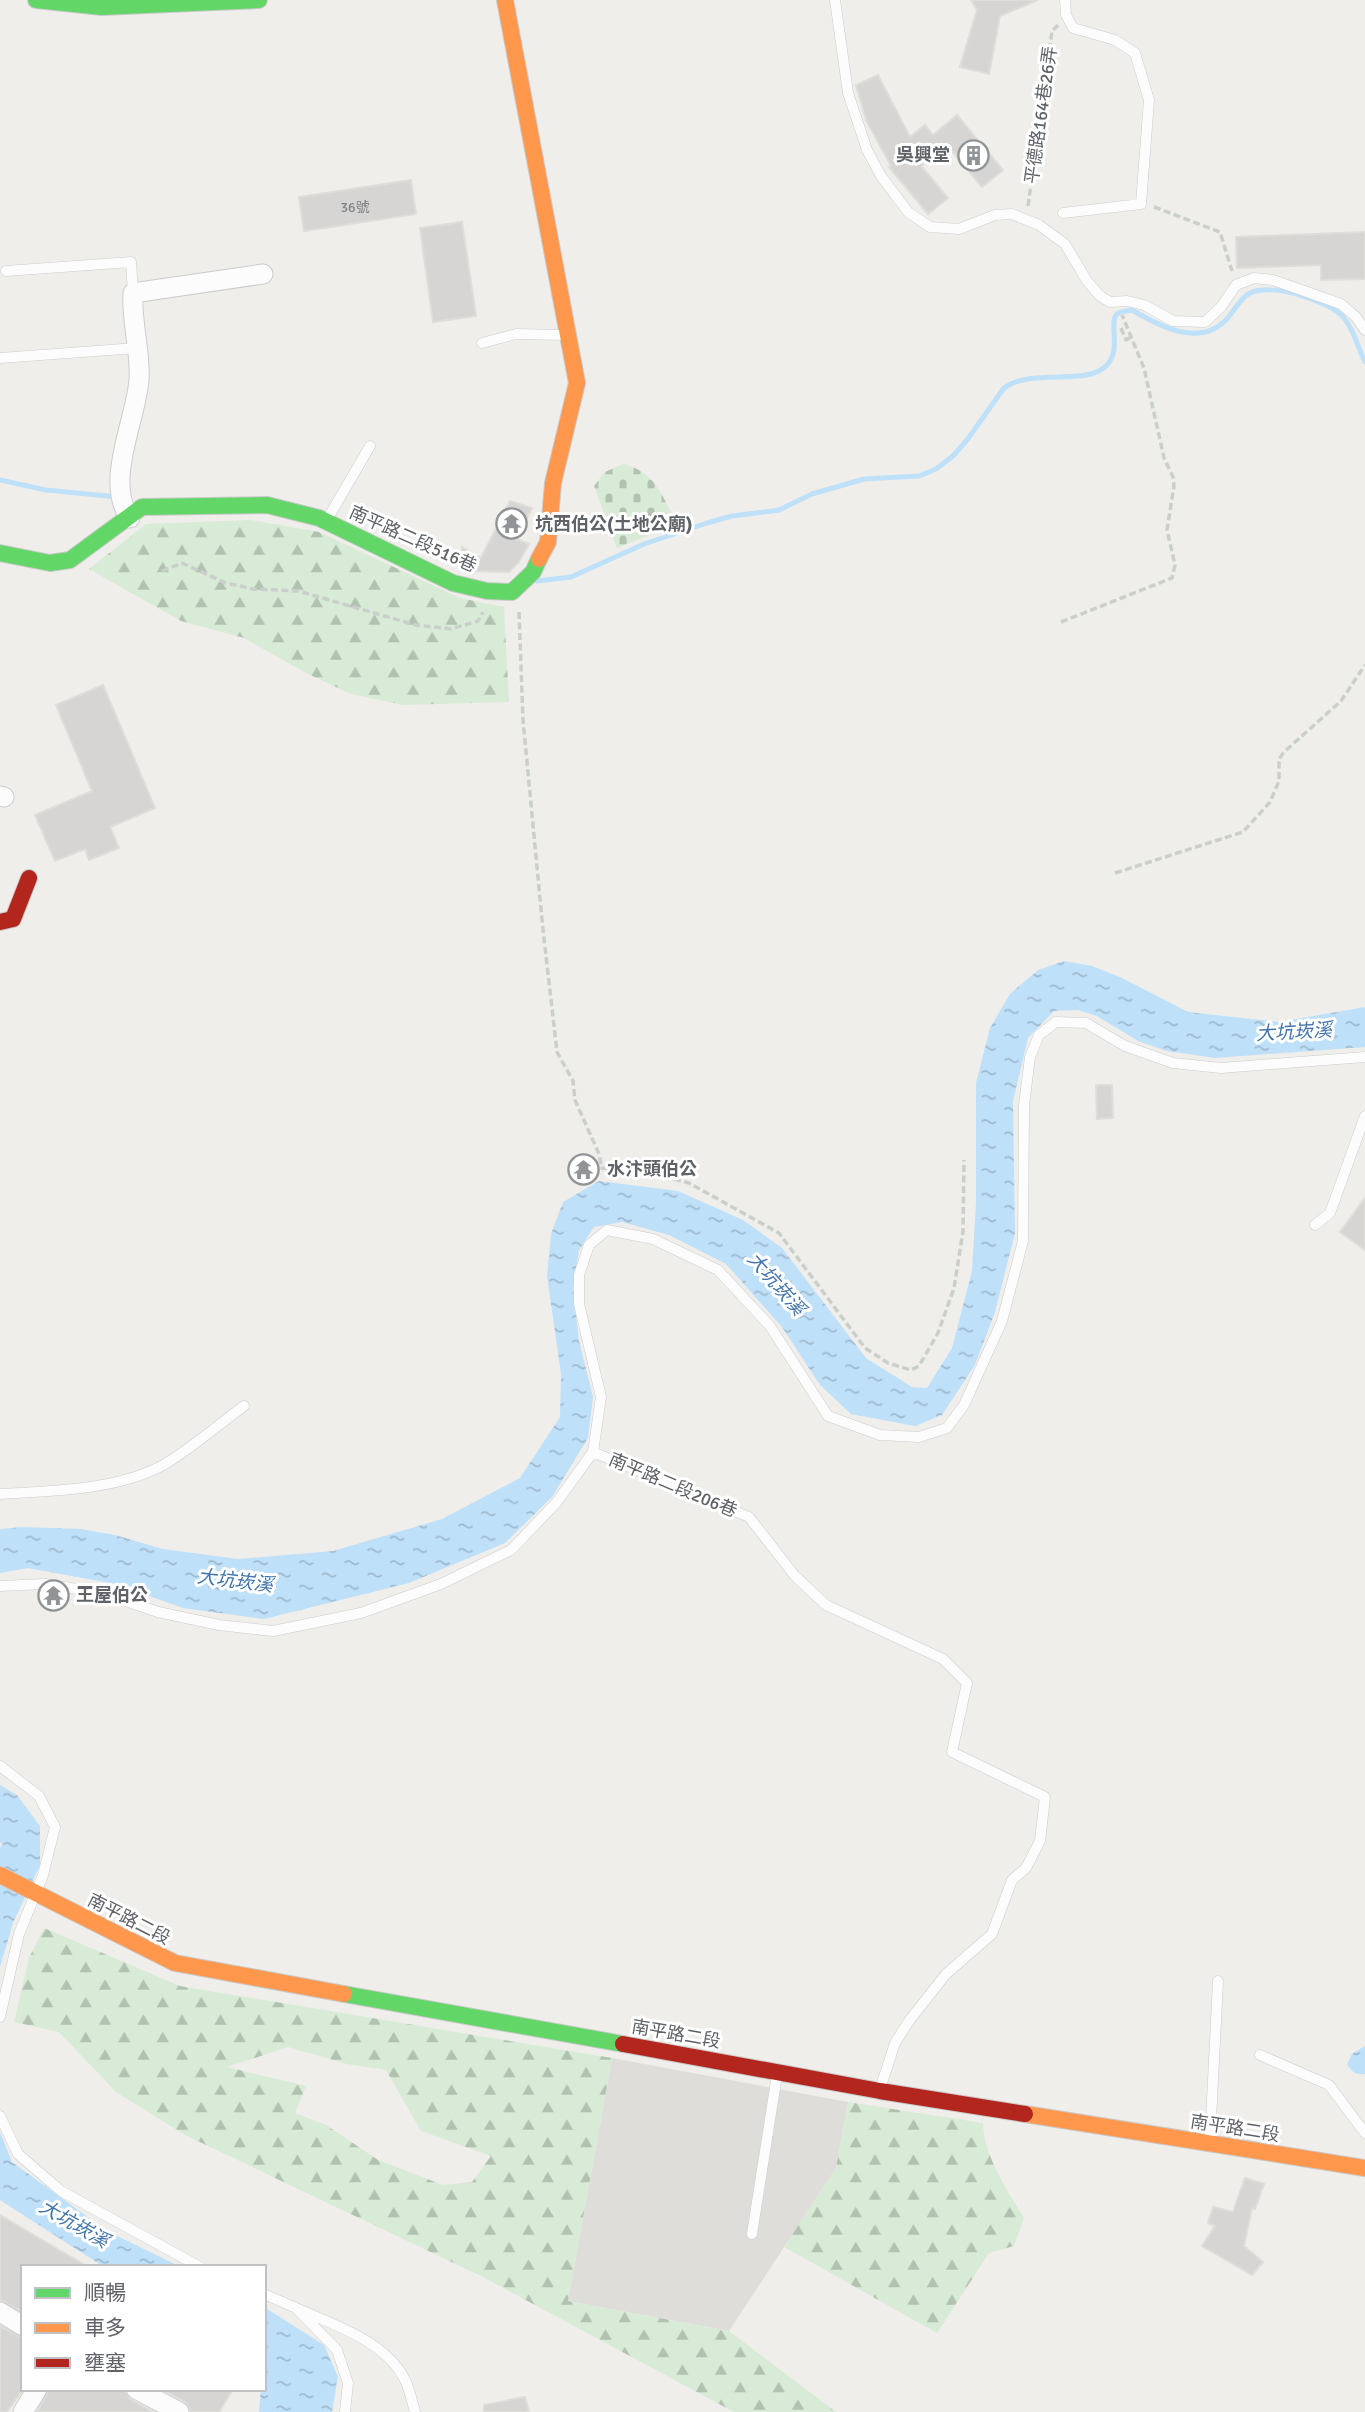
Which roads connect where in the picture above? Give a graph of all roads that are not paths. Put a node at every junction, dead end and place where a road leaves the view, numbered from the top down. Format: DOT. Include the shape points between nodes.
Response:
graph roads {
  1 [pos="36,0"];
  2 [pos="259,0"];
  3 [pos="505,0"];
  4 [pos="835,0"];
  5 [pos="1065,0"];
  6 [pos="1063,214"];
  7 [pos="6,271"];
  8 [pos="263,274"];
  9 [pos="133,293"];
  10 [pos="1365,330"];
  11 [pos="569,336"];
  12 [pos="482,343"];
  13 [pos="137,348"];
  14 [pos="0,358"];
  15 [pos="370,446"];
  16 [pos="127,513"];
  17 [pos="326,520"];
  18 [pos="0,553"];
  19 [pos="29,878"];
  20 [pos="0,922"];
  21 [pos="1365,1057"];
  22 [pos="1365,1116"];
  23 [pos="1315,1225"];
  24 [pos="244,1406"];
  25 [pos="593,1452"];
  26 [pos="0,1494"];
  27 [pos="0,1587"];
  28 [pos="0,1766"];
  29 [pos="0,1875"];
  30 [pos="35,1894"];
  31 [pos="1218,1981"];
  32 [pos="0,2017"];
  33 [pos="1260,2055"];
  34 [pos="778,2072"];
  35 [pos="880,2091"];
  36 [pos="0,2116"];
  37 [pos="1365,2133"];
  38 [pos="1210,2144"];
  39 [pos="1365,2168"];
  40 [pos="752,2234"];
  41 [pos="196,2265"];
  42 [pos="266,2295"];
  43 [pos="296,2308"];
  44 [pos="0,2312"];
  45 [pos="21,2325"];
  46 [pos="36,2391"];
  47 [pos="140,2391"];
  48 [pos="23,2412"];
  49 [pos="179,2412"];
  50 [pos="345,2412"];
  51 [pos="415,2412"];
  1 -- 2 [label="street" via="102,7"];
  3 -- 11 [label="street"];
  4 -- 10 [label="lane" via="848,93 867,149 908,212 930,228 959,229 995,215 1026,219 1065,244 1100,296 1110,302 1144,305 1173,321 1205,322 1236,285 1254,278 1273,280 1341,304"];
  5 -- 6 [label="lane" via="1073,28 1115,40 1135,52 1149,100 1141,204"];
  7 -- 9 [label="lane" via="131,262"];
  8 -- 9 [label="street"];
  9 -- 13 [label="street"];
  11 -- 12 [label="lane" via="516,334"];
  11 -- 17 [label="street, 南平路二段516巷" via="577,383 553,483 548,542 533,572 516,590 493,592 453,583"];
  13 -- 14 [label="lane"];
  13 -- 16 [label="street" via="139,380 119,481"];
  15 -- 17 [label="lane"];
  16 -- 17 [label="street, 南平路二段516巷" via="142,507 267,505"];
  16 -- 18 [label="street, 南平路二段516巷" via="70,560 50,563"];
  19 -- 20 [label="street" via="13,919"];
  21 -- 25 [label="lane" via="1221,1069 1173,1063 1125,1046 1086,1024 1056,1022 1039,1035 1030,1058 1024,1105 1023,1241 1002,1321 964,1405 947,1428 919,1437 880,1436 828,1416 770,1326 718,1270 653,1238 607,1230 589,1245 579,1275 579,1304 601,1397"];
  22 -- 23 [label="lane" via="1330,1213"];
  24 -- 26 [label="lane" via="164,1464 133,1476 76,1490"];
  25 -- 27 [label="lane" via="556,1503 511,1550 441,1584 361,1613 273,1630 219,1625 102,1592 45,1584"];
  25 -- 35 [label="lane, 南平路二段206巷" via="749,1517 795,1576 826,1605 943,1659 968,1683 952,1752 1045,1797 1040,1841 1026,1868 1012,1880 992,1934 946,1974 909,2021 895,2043"];
  28 -- 30 [label="lane" via="39,1796 55,1827"];
  29 -- 30 [label="street, 南平路二段"];
  30 -- 32 [label="lane" via="19,1934"];
  30 -- 34 [label="street, 南平路二段" via="174,1963"];
  31 -- 38 [label="lane"];
  33 -- 37 [label="lane" via="1329,2085"];
  34 -- 35 [label="street, 南平路二段"];
  34 -- 40 [label="lane"];
  35 -- 38 [label="street, 南平路二段"];
  36 -- 41 [label="lane" via="18,2154 61,2191"];
  38 -- 39 [label="street, 南平路二段"];
  42 -- 43 [label="lane"];
  43 -- 50 [label="lane" via="337,2350 348,2383"];
  43 -- 51 [label="lane" via="357,2335 391,2360 405,2380"];
  44 -- 45 [label="street"];
  46 -- 48 [label="street"];
  47 -- 49 [label="street"];
}
